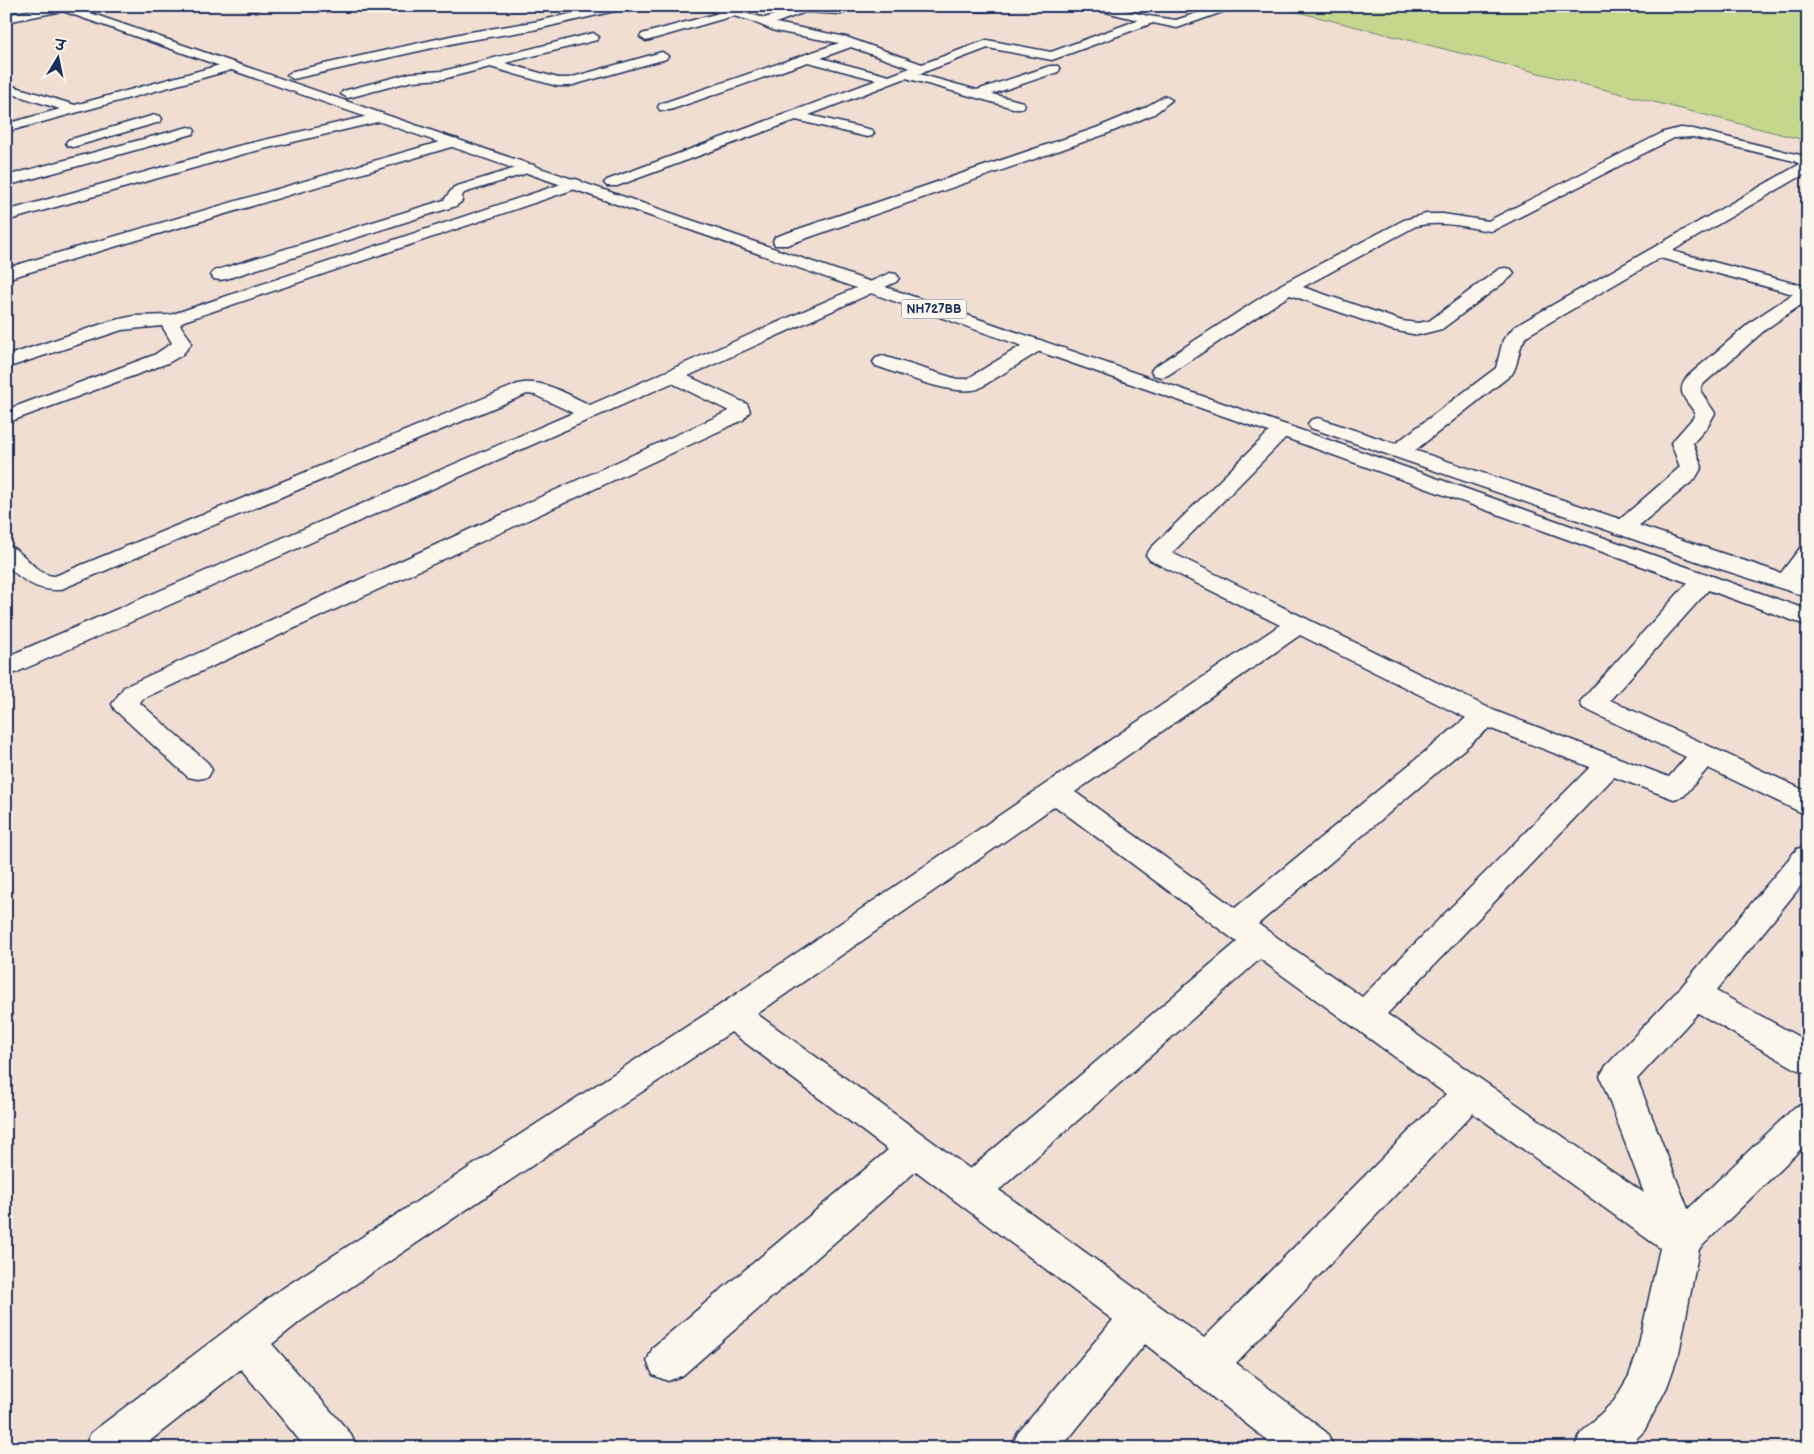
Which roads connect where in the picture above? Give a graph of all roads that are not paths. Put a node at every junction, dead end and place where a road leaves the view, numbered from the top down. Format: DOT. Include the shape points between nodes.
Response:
graph roads {
  1 [pos="88,6"];
  2 [pos="700,6"];
  3 [pos="857,6"];
  4 [pos="972,6"];
  5 [pos="996,6"];
  6 [pos="1094,6"];
  7 [pos="1230,6"];
  8 [pos="60,7"];
  9 [pos="615,7"];
  10 [pos="733,13"];
  11 [pos="6,19"];
  12 [pos="1150,19"];
  13 [pos="766,22"];
  14 [pos="593,37"];
  15 [pos="646,37"];
  16 [pos="851,43"];
  17 [pos="662,56"];
  18 [pos="808,58"];
  19 [pos="490,63"];
  20 [pos="231,66"];
  21 [pos="921,68"];
  22 [pos="1054,69"];
  23 [pos="905,74"];
  24 [pos="293,75"];
  25 [pos="890,80"];
  26 [pos="6,88"];
  27 [pos="348,94"];
  28 [pos="977,94"];
  29 [pos="1164,100"];
  30 [pos="102,101"];
  31 [pos="1018,105"];
  32 [pos="665,107"];
  33 [pos="74,109"];
  34 [pos="794,115"];
  35 [pos="381,117"];
  36 [pos="155,119"];
  37 [pos="6,128"];
  38 [pos="866,133"];
  39 [pos="215,140"];
  40 [pos="453,142"];
  41 [pos="62,146"];
  42 [pos="243,149"];
  43 [pos="529,168"];
  44 [pos="6,181"];
  45 [pos="612,183"];
  46 [pos="576,184"];
  47 [pos="6,216"];
  48 [pos="781,240"];
  49 [pos="1658,252"];
  50 [pos="1505,273"];
  51 [pos="6,274"];
  52 [pos="220,275"];
  53 [pos="890,278"];
  54 [pos="870,287"];
  55 [pos="1288,288"];
  56 [pos="1808,292"];
  57 [pos="172,320"];
  58 [pos="1036,345"];
  59 [pos="6,362"];
  60 [pos="883,362"];
  61 [pos="1161,371"];
  62 [pos="672,376"];
  63 [pos="1253,402"];
  64 [pos="590,413"];
  65 [pos="6,417"];
  66 [pos="1291,424"];
  67 [pos="1400,451"];
  68 [pos="1622,528"];
  69 [pos="6,552"];
  70 [pos="1808,552"];
  71 [pos="1702,582"];
  72 [pos="1797,586"];
  73 [pos="1808,619"];
  74 [pos="1298,625"];
  75 [pos="6,667"];
  76 [pos="1485,717"];
  77 [pos="1704,755"];
  78 [pos="1609,764"];
  79 [pos="198,770"];
  80 [pos="1056,793"];
  81 [pos="1808,804"];
  82 [pos="1808,856"];
  83 [pos="1247,933"];
  84 [pos="1694,995"];
  85 [pos="732,1014"];
  86 [pos="1364,1016"];
  87 [pos="1808,1059"];
  88 [pos="1472,1092"];
  89 [pos="1808,1118"];
  90 [pos="915,1150"];
  91 [pos="971,1191"];
  92 [pos="1681,1241"];
  93 [pos="1141,1316"];
  94 [pos="243,1342"];
  95 [pos="668,1361"];
  96 [pos="1206,1364"];
  97 [pos="106,1448"];
  98 [pos="335,1448"];
  99 [pos="1033,1448"];
  100 [pos="1312,1448"];
  101 [pos="1596,1448"];
  1 -- 24 [label="main road, NH727BB"];
  2 -- 10 [label="main road"];
  3 -- 13 [label="main road" via="841,11 804,9"];
  4 -- 5 [label="main road"];
  6 -- 12 [label="main road"];
  7 -- 12 [label="main road" via="1177,24"];
  8 -- 11 [label="main road"];
  8 -- 20 [label="main road, NH727BB"];
  9 -- 24 [label="main road"];
  10 -- 13 [label="main road"];
  10 -- 15 [label="main road"];
  12 -- 21 [label="main road" via="1056,56 989,44"];
  13 -- 16 [label="main road" via="779,28"];
  14 -- 19 [label="main road"];
  16 -- 18 [label="main road"];
  16 -- 21 [label="main road"];
  17 -- 19 [label="main road" via="568,82 557,82"];
  18 -- 25 [label="main road"];
  18 -- 32 [label="main road"];
  19 -- 27 [label="main road" via="443,75 411,77"];
  20 -- 30 [label="main road"];
  20 -- 35 [label="main road, NH727BB"];
  21 -- 23 [label="main road"];
  22 -- 28 [label="main road"];
  23 -- 25 [label="main road"];
  23 -- 28 [label="main road"];
  24 -- 27 [label="main road, NH727BB"];
  25 -- 34 [label="main road"];
  26 -- 33 [label="main road"];
  27 -- 45 [label="main road, NH727BB"];
  28 -- 31 [label="main road"];
  29 -- 48 [label="main road" via="1149,111 1101,131"];
  30 -- 33 [label="main road"];
  30 -- 36 [label="main road"];
  33 -- 37 [label="main road"];
  34 -- 38 [label="main road"];
  34 -- 45 [label="main road"];
  35 -- 40 [label="main road, NH727BB"];
  35 -- 42 [label="main road"];
  36 -- 41 [label="main road"];
  36 -- 44 [label="main road" via="192,132"];
  39 -- 42 [label="main road"];
  40 -- 43 [label="main road, NH727BB"];
  40 -- 51 [label="main road"];
  42 -- 47 [label="main road"];
  43 -- 46 [label="main road, NH727BB"];
  43 -- 52 [label="main road" via="459,190 450,203"];
  45 -- 48 [label="main road, NH727BB"];
  46 -- 54 [label="main road, NH727BB"];
  46 -- 57 [label="main road"];
  48 -- 53 [label="main road, NH727BB"];
  49 -- 55 [label="main road" via="1807,166 1807,162 1680,132 1498,223 1490,226 1443,219 1410,223"];
  49 -- 56 [label="main road"];
  49 -- 67 [label="main road" via="1521,331 1512,340 1505,370"];
  50 -- 55 [label="main road" via="1435,325 1418,329 1400,326"];
  53 -- 54 [label="main road"];
  53 -- 61 [label="main road, NH727BB"];
  54 -- 58 [label="main road, NH727BB"];
  54 -- 62 [label="main road"];
  55 -- 61 [label="main road"];
  56 -- 68 [label="main road" via="1759,325 1691,385 1691,392 1705,413 1703,420 1685,436 1682,443 1691,467 1687,474"];
  57 -- 59 [label="main road" via="118,325"];
  57 -- 65 [label="main road" via="170,324 182,344 175,351"];
  58 -- 60 [label="main road" via="970,385 963,386"];
  58 -- 66 [label="main road, NH727BB"];
  61 -- 63 [label="main road, NH727BB"];
  62 -- 64 [label="main road"];
  62 -- 79 [label="main road" via="740,408 740,412 133,693 125,704"];
  64 -- 69 [label="main road" via="539,389 525,388 59,583 40,581"];
  64 -- 75 [label="main road"];
  66 -- 67 [label="main road, NH727BB"];
  66 -- 71 [label="main road, NH727BB"];
  66 -- 74 [label="main road" via="1158,555"];
  67 -- 68 [label="main road, NH727BB"];
  68 -- 72 [label="main road, NH727BB"];
  70 -- 72 [label="main road"];
  71 -- 73 [label="main road, NH727BB"];
  71 -- 77 [label="main road" via="1593,702"];
  74 -- 76 [label="main road"];
  74 -- 80 [label="main road"];
  76 -- 78 [label="main road"];
  76 -- 83 [label="main road"];
  77 -- 78 [label="main road" via="1674,789"];
  77 -- 81 [label="main road"];
  78 -- 86 [label="main road"];
  80 -- 83 [label="main road"];
  80 -- 85 [label="main road"];
  82 -- 84 [label="main road"];
  83 -- 86 [label="main road"];
  83 -- 91 [label="main road"];
  84 -- 87 [label="main road"];
  84 -- 92 [label="main road" via="1618,1076"];
  85 -- 90 [label="main road"];
  85 -- 94 [label="main road" via="288,1307"];
  86 -- 88 [label="main road"];
  88 -- 92 [label="main road"];
  88 -- 96 [label="main road"];
  89 -- 92 [label="main road"];
  90 -- 91 [label="main road"];
  90 -- 95 [label="main road"];
  91 -- 93 [label="main road"];
  92 -- 101 [label="main road" via="1658,1353 1646,1387 1629,1416"];
  93 -- 96 [label="main road"];
  93 -- 99 [label="main road"];
  94 -- 97 [label="main road"];
  94 -- 98 [label="main road"];
  96 -- 100 [label="main road"];
}
